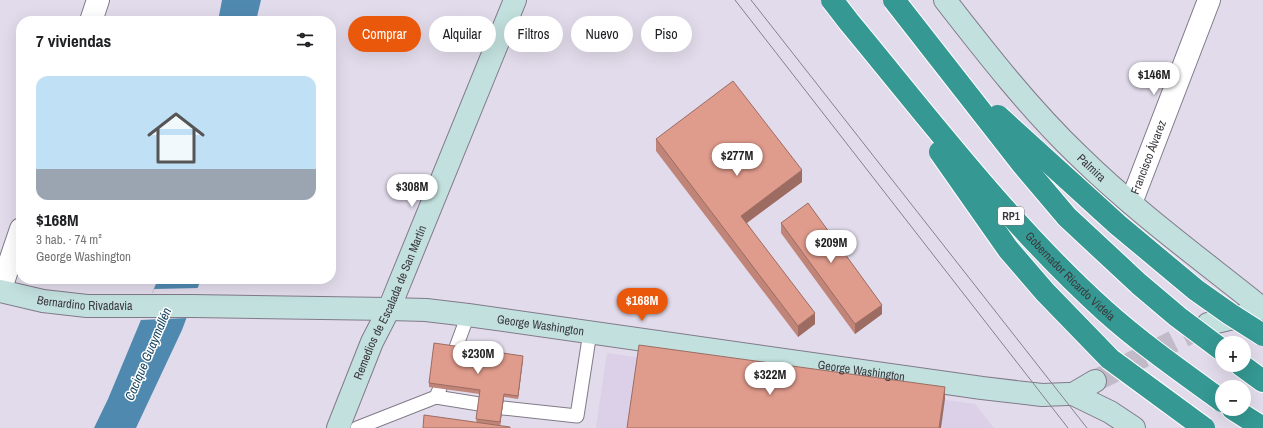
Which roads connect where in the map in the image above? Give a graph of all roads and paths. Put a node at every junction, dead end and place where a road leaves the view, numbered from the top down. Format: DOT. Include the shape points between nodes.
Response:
graph roads {
  1 [pos="98,0"];
  2 [pos="515,0"];
  3 [pos="831,0"];
  4 [pos="894,0"];
  5 [pos="945,0"];
  6 [pos="1209,0"];
  7 [pos="93,16"];
  8 [pos="848,22"];
  9 [pos="951,74"];
  10 [pos="1131,203"];
  11 [pos="16,244"];
  12 [pos="0,291"];
  13 [pos="170,306"];
  14 [pos="389,309"];
  15 [pos="1263,310"];
  16 [pos="468,314"];
  17 [pos="1208,324"];
  18 [pos="590,332"];
  19 [pos="1263,335"];
  20 [pos="1215,345"];
  21 [pos="455,350"];
  22 [pos="1251,372"];
  23 [pos="1095,381"];
  24 [pos="1263,381"];
  25 [pos="1073,394"];
  26 [pos="1215,396"];
  27 [pos="479,404"];
  28 [pos="503,408"];
  29 [pos="1244,416"];
  30 [pos="338,428"];
  31 [pos="357,428"];
  32 [pos="1134,428"];
  33 [pos="1204,428"];
  34 [pos="1263,428"];
  1 -- 7 [label="street"];
  2 -- 14 [label="main road, Remedios de Escalada de San Martín"];
  3 -- 8 [label="highway, Gobernador Ricardo Videla / RP1, bridge"];
  4 -- 9 [label="highway, bridge"];
  5 -- 10 [label="main road, Palmira" via="1029,104 1079,156"];
  6 -- 10 [label="street, Francisco Álvarez"];
  8 -- 26 [label="highway, Gobernador Ricardo Videla / RP1, bridge" via="1025,232 1105,310"];
  8 -- 33 [label="highway, bridge" via="1008,249 1045,292 1110,359"];
  9 -- 19 [label="highway, bridge" via="1118,225 1196,290"];
  9 -- 20 [label="highway, bridge" via="1067,216 1139,284"];
  10 -- 15 [label="main road, Palmira"];
  11 -- 12 [label="street"];
  12 -- 13 [label="main road, Bernardino Rivadavia" via="43,302 87,306"];
  13 -- 14 [label="main road, George Washington"];
  14 -- 16 [label="main road, George Washington"];
  14 -- 30 [label="main road, Remedios de Escalada de San Martín" via="372,342"];
  15 -- 17 [label="main road"];
  16 -- 18 [label="main road, George Washington"];
  16 -- 21 [label="lane"];
  18 -- 25 [label="main road, George Washington" via="982,388 1042,395"];
  18 -- 28 [label="lane" via="577,416"];
  22 -- 24 [label="highway"];
  23 -- 25 [label="main road, George Washington"];
  25 -- 32 [label="main road" via="1110,412"];
  27 -- 31 [label="lane" via="438,393"];
  29 -- 34 [label="highway"];
}
